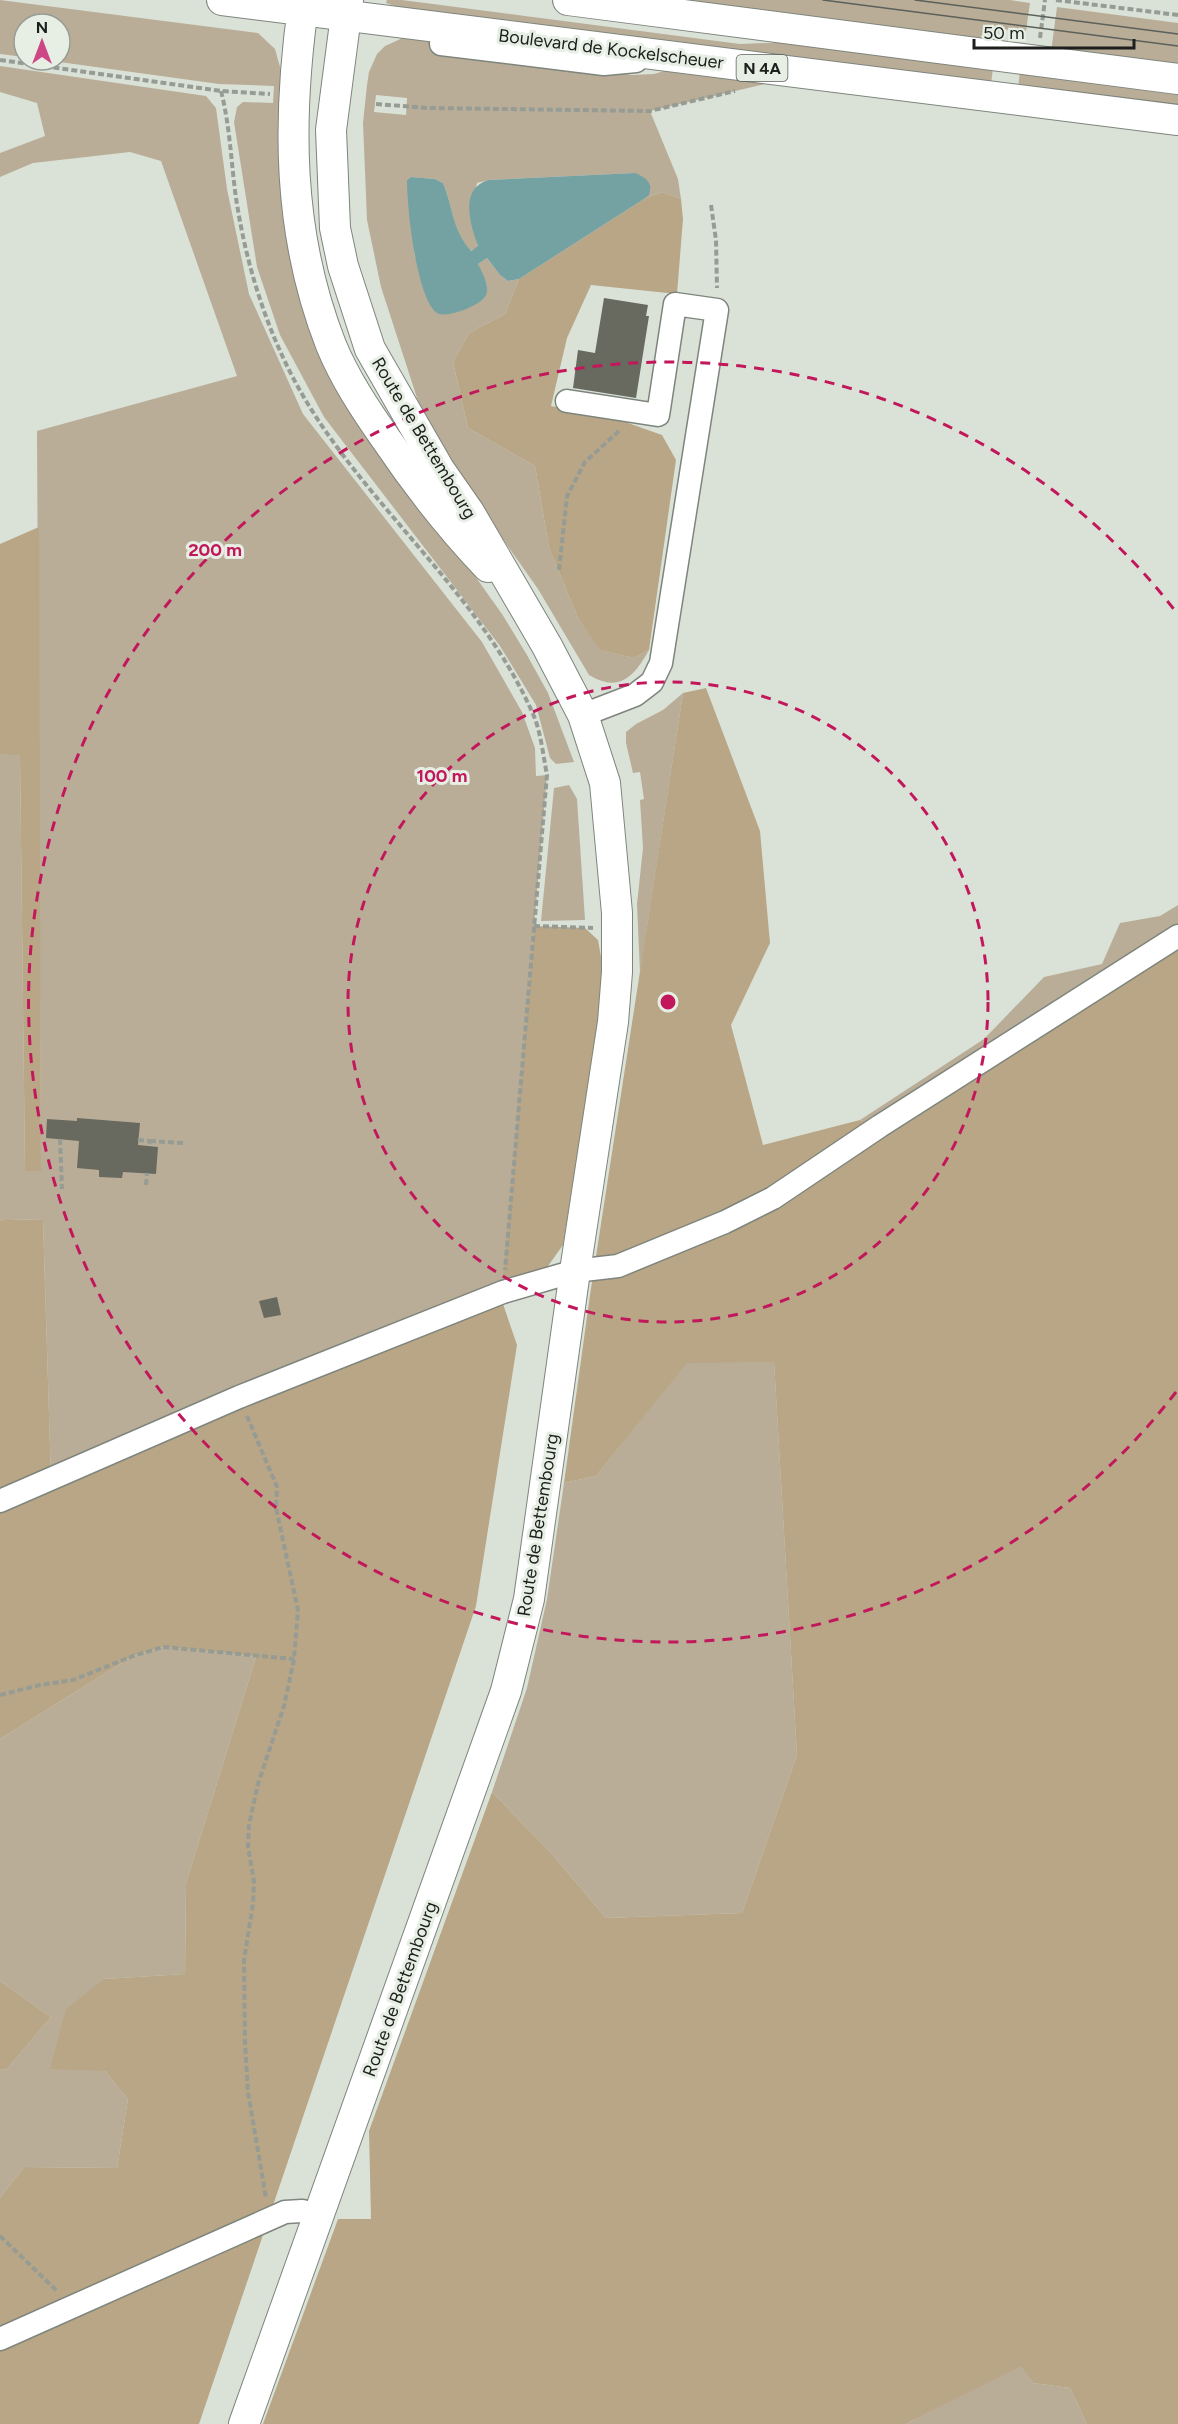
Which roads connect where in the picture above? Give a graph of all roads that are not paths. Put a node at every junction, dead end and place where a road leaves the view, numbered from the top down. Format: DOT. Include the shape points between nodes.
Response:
graph roads {
  1 [pos="222,0"];
  2 [pos="568,0"];
  3 [pos="304,5"];
  4 [pos="347,8"];
  5 [pos="441,44"];
  6 [pos="694,60"];
  7 [pos="1178,79"];
  8 [pos="1178,120"];
  9 [pos="567,401"];
  10 [pos="520,602"];
  11 [pos="583,715"];
  12 [pos="1178,936"];
  13 [pos="575,1271"];
  14 [pos="0,1501"];
  15 [pos="318,2215"];
  16 [pos="0,2339"];
  17 [pos="244,2424"];
  1 -- 3 [label="main road, Boulevard de Kockelscheuer"];
  2 -- 7 [label="main road, N 4A"];
  3 -- 4 [label="main road, Boulevard de Kockelscheuer"];
  3 -- 10 [label="main road, Route de Bettembourg" via="294,103 294,192 312,289 332,346 358,398 417,485 448,525"];
  4 -- 6 [label="main road, Boulevard de Kockelscheuer / N 4A"];
  4 -- 10 [label="main road, Route de Bettembourg" via="331,130 334,228 343,266 370,349"];
  5 -- 6 [label="street" via="604,64"];
  6 -- 8 [label="main road, Boulevard de Kockelscheuer / N 4A"];
  9 -- 11 [label="street" via="658,415 675,304 717,310 661,663 652,682 635,695"];
  10 -- 11 [label="main road, Route de Bettembourg"];
  11 -- 13 [label="main road, Route de Bettembourg" via="605,783 618,928 613,1022"];
  12 -- 13 [label="street" via="772,1198 726,1222 618,1266"];
  13 -- 14 [label="street" via="503,1292 239,1397"];
  13 -- 15 [label="main road, Route de Bettembourg" via="529,1599 506,1691"];
  15 -- 16 [label="street" via="285,2212"];
  15 -- 17 [label="main road, Route de Bettembourg"];
}
